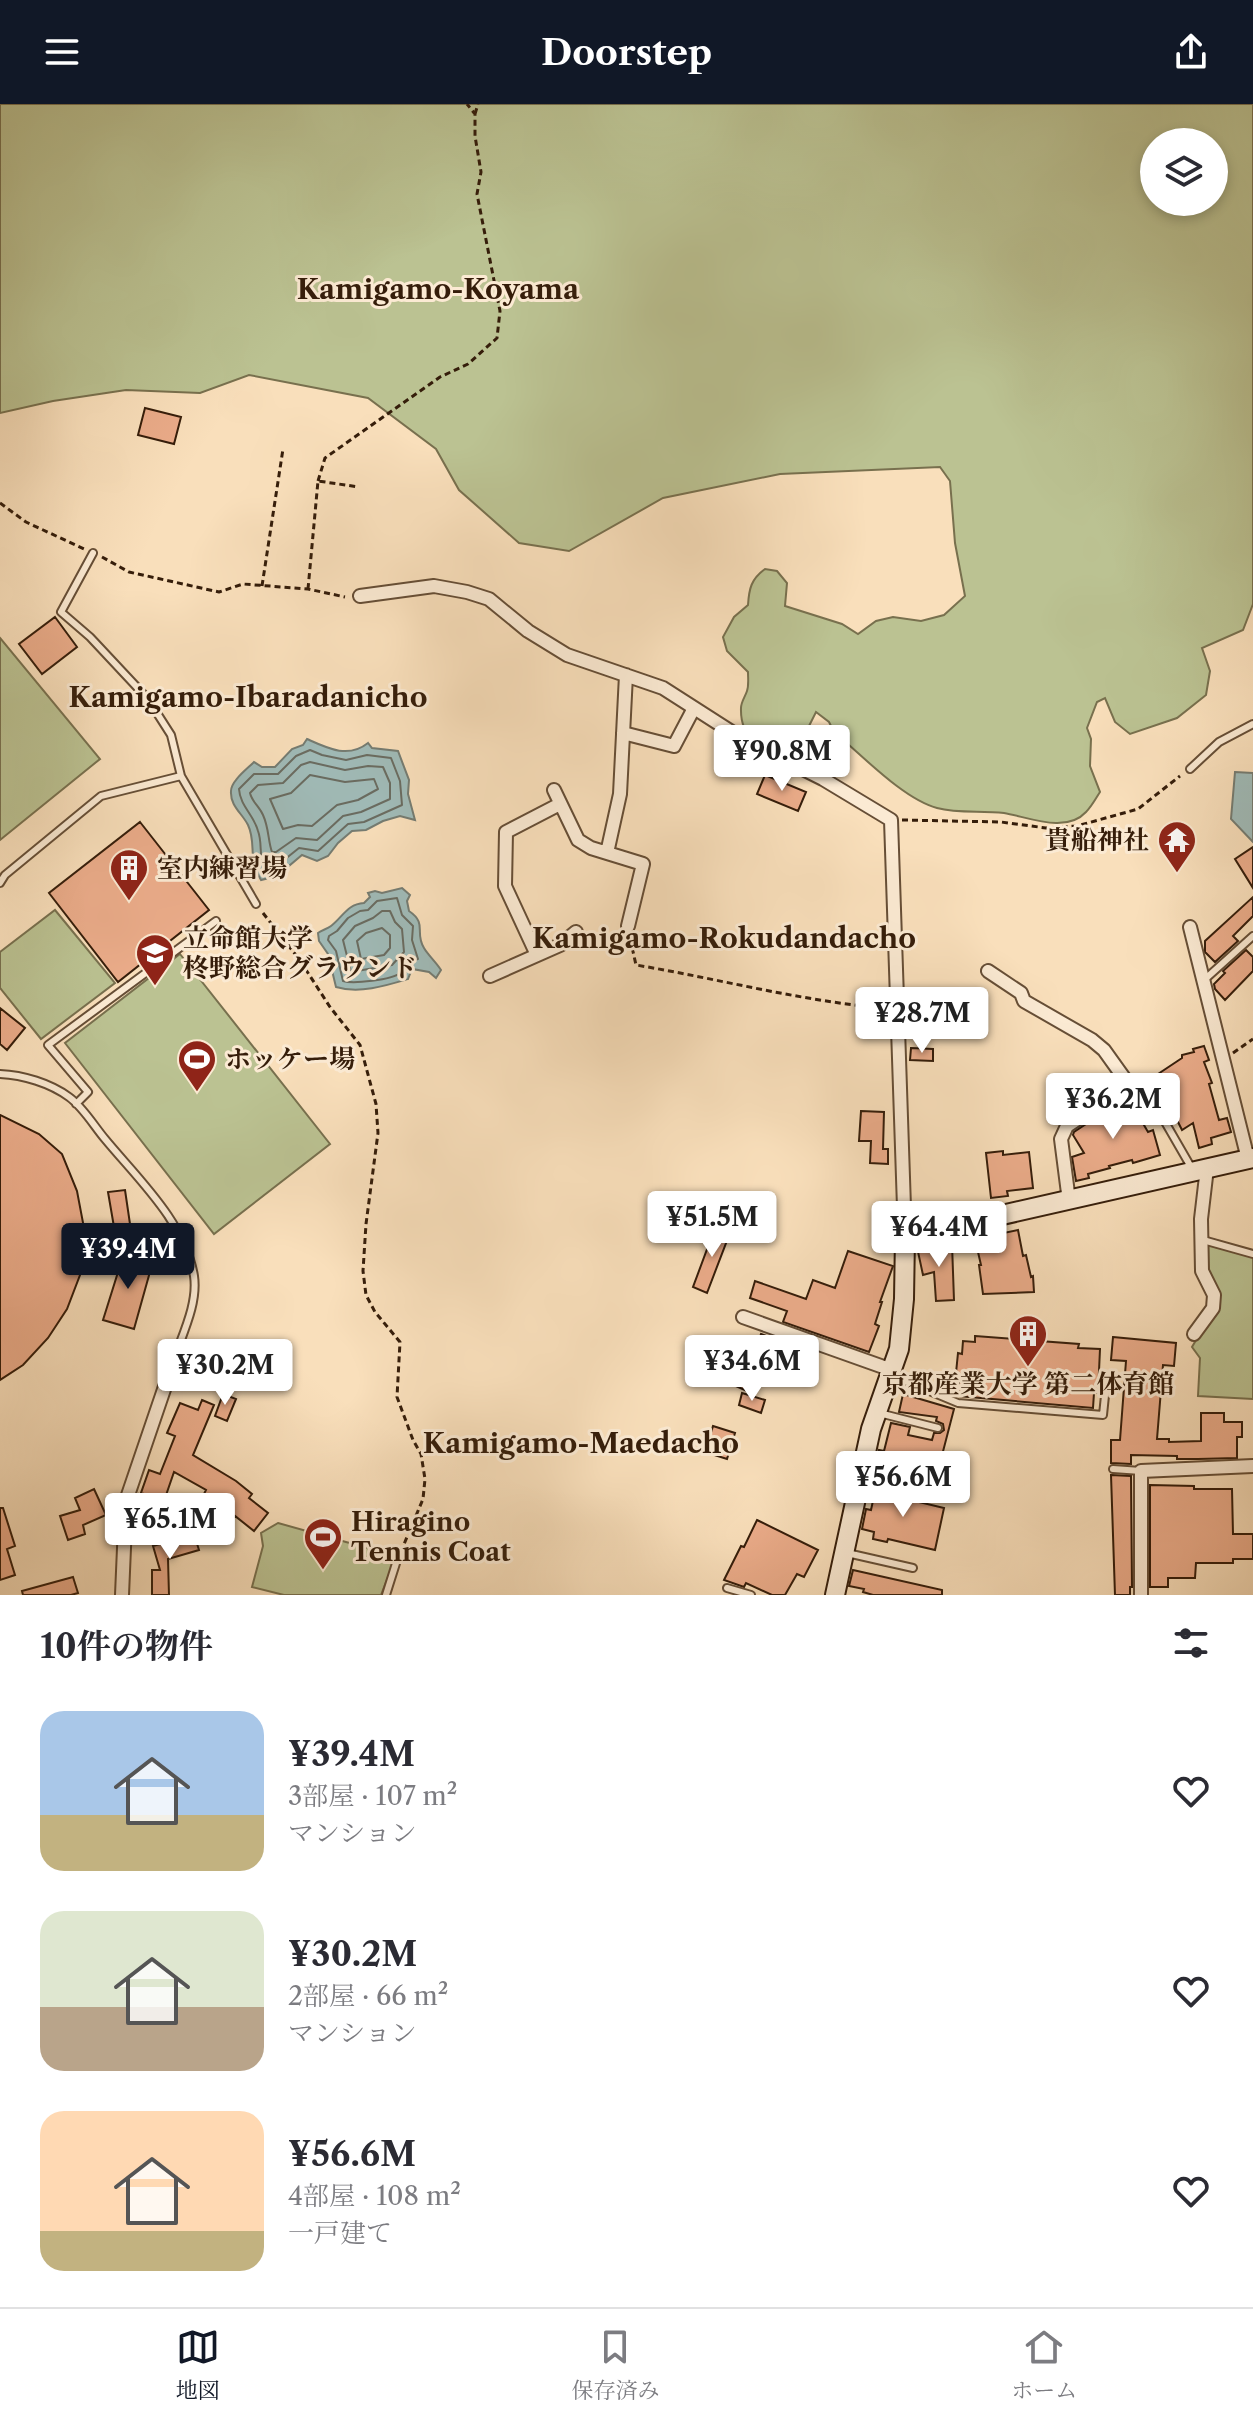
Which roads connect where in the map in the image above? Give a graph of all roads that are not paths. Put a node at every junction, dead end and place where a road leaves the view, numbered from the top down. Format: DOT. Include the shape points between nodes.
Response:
graph roads {
  1 [pos="93,553"];
  2 [pos="360,596"];
  3 [pos="626,675"];
  4 [pos="694,708"];
  5 [pos="1253,724"];
  6 [pos="623,733"];
  7 [pos="1190,769"];
  8 [pos="181,776"];
  9 [pos="554,790"];
  10 [pos="560,804"];
  11 [pos="607,853"];
  12 [pos="0,883"];
  13 [pos="256,904"];
  14 [pos="216,921"];
  15 [pos="628,926"];
  16 [pos="1190,927"];
  17 [pos="576,932"];
  18 [pos="1253,936"];
  19 [pos="537,955"];
  20 [pos="988,971"];
  21 [pos="490,976"];
  22 [pos="1203,981"];
  23 [pos="0,1074"];
  24 [pos="1129,1085"];
  25 [pos="76,1104"];
  26 [pos="1157,1116"];
  27 [pos="1251,1158"];
  28 [pos="1200,1170"];
  29 [pos="1069,1201"];
  30 [pos="905,1237"];
  31 [pos="1201,1239"];
  32 [pos="1253,1254"];
  33 [pos="743,1317"];
  34 [pos="1194,1334"];
  35 [pos="174,1360"];
  36 [pos="891,1372"];
  37 [pos="1107,1376"];
  38 [pos="876,1412"];
  39 [pos="938,1428"];
  40 [pos="1253,1466"];
  41 [pos="1113,1469"];
  42 [pos="1141,1471"];
  43 [pos="862,1472"];
  44 [pos="931,1488"];
  45 [pos="844,1552"];
  46 [pos="398,1557"];
  47 [pos="913,1568"];
  48 [pos="727,1588"];
  49 [pos="122,1595"];
  50 [pos="386,1595"];
  51 [pos="751,1595"];
  52 [pos="835,1595"];
  53 [pos="1141,1595"];
  1 -- 8 [label="lane" via="61,612 148,699 171,735"];
  2 -- 3 [label="street" via="434,586 467,592 489,599 567,655"];
  3 -- 4 [label="street" via="663,688"];
  3 -- 6 [label="street"];
  4 -- 6 [label="street" via="674,746"];
  4 -- 30 [label="street" via="891,820"];
  5 -- 7 [label="lane" via="1219,742"];
  6 -- 11 [label="street" via="620,794"];
  8 -- 12 [label="lane" via="101,796"];
  8 -- 13 [label="lane"];
  9 -- 10 [label="street"];
  10 -- 11 [label="street" via="578,840"];
  10 -- 19 [label="street" via="506,832 505,886"];
  11 -- 15 [label="street" via="643,864"];
  14 -- 25 [label="lane" via="48,1045 88,1092"];
  16 -- 22 [label="street"];
  17 -- 19 [label="street"];
  18 -- 22 [label="lane"];
  19 -- 21 [label="street"];
  20 -- 24 [label="street" via="1021,993 1024,1001 1092,1040"];
  22 -- 27 [label="street"];
  23 -- 25 [label="lane" via="41,1082"];
  24 -- 26 [label="street"];
  24 -- 29 [label="street" via="1067,1126 1061,1139"];
  25 -- 35 [label="lane" via="146,1188 189,1254 193,1298"];
  26 -- 28 [label="lane"];
  27 -- 28 [label="street"];
  28 -- 29 [label="street"];
  28 -- 31 [label="street"];
  29 -- 30 [label="street"];
  30 -- 36 [label="street" via="902,1324"];
  31 -- 32 [label="lane"];
  31 -- 34 [label="street" via="1202,1271 1214,1295 1213,1308"];
  33 -- 36 [label="street"];
  35 -- 49 [label="street" via="126,1501"];
  36 -- 37 [label="lane" via="958,1403 1103,1415"];
  36 -- 38 [label="street"];
  38 -- 39 [label="lane"];
  38 -- 43 [label="street"];
  40 -- 42 [label="street"];
  41 -- 42 [label="lane"];
  42 -- 53 [label="street"];
  43 -- 44 [label="lane"];
  43 -- 45 [label="street"];
  45 -- 47 [label="lane"];
  45 -- 52 [label="street"];
  46 -- 50 [label="lane"];
  48 -- 51 [label="lane"];
}
